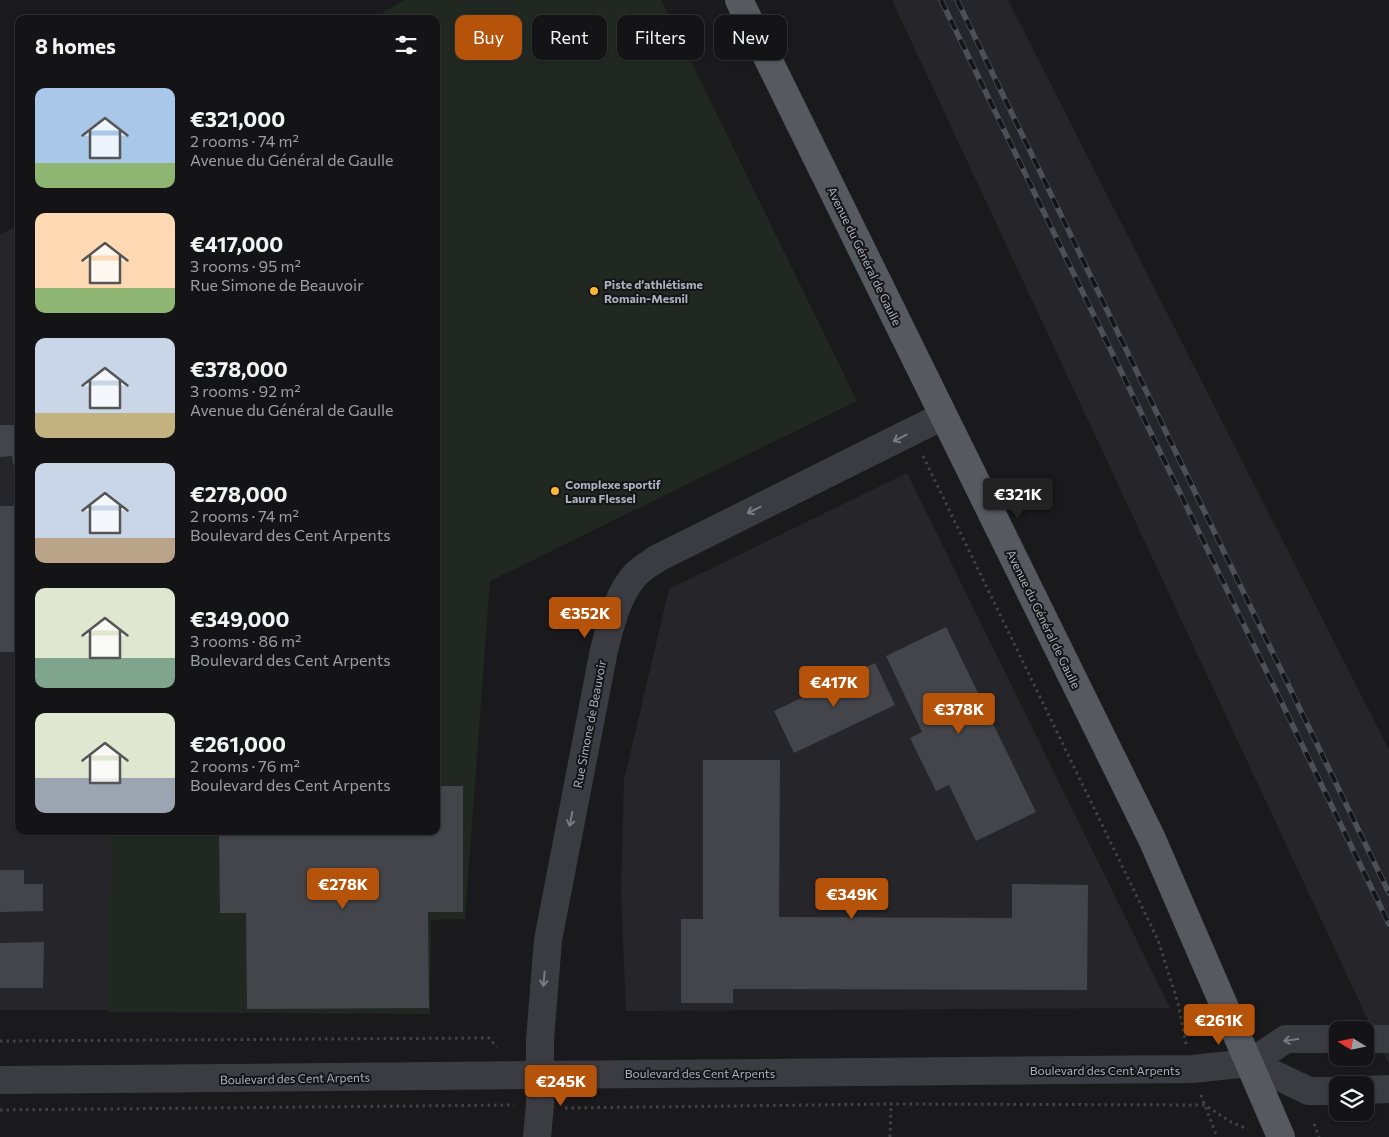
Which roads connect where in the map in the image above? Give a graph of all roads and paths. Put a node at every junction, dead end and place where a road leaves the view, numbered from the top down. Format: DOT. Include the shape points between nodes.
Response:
graph roads {
  1 [pos="739,0"];
  2 [pos="943,416"];
  3 [pos="915,430"];
  4 [pos="1329,1039"];
  5 [pos="1374,1039"];
  6 [pos="1389,1039"];
  7 [pos="0,1041"];
  8 [pos="497,1047"];
  9 [pos="1250,1062"];
  10 [pos="1192,1069"];
  11 [pos="540,1074"];
  12 [pos="0,1080"];
  13 [pos="1389,1089"];
  14 [pos="1374,1090"];
  15 [pos="1329,1091"];
  16 [pos="891,1104"];
  17 [pos="540,1105"];
  18 [pos="1205,1105"];
  19 [pos="0,1110"];
  20 [pos="1314,1124"];
  21 [pos="1252,1130"];
  22 [pos="537,1137"];
  23 [pos="890,1137"];
  24 [pos="1217,1137"];
  25 [pos="1281,1137"];
  26 [pos="1319,1137"];
  1 -- 2 [label="main road, Avenue du Général de Gaulle"];
  2 -- 3 [label="street, Rue Simone de Beauvoir"];
  2 -- 9 [label="main road, Avenue du Général de Gaulle" via="1152,839"];
  3 -- 10 [label="path" via="927,465 1158,940 1178,1003"];
  3 -- 11 [label="street, Rue Simone de Beauvoir, one-way" via="658,558 636,574 625,591 614,614 604,650 548,940"];
  4 -- 9 [label="street, Boulevard des Cent Arpents, one-way" via="1286,1039"];
  5 -- 6 [label="street"];
  7 -- 8 [label="path" via="490,1038"];
  9 -- 10 [label="street, Boulevard des Cent Arpents"];
  9 -- 15 [label="street" via="1309,1091"];
  9 -- 25 [label="main road, Avenue du Général de Gaulle"];
  10 -- 11 [label="street, Boulevard des Cent Arpents"];
  10 -- 18 [label="path"];
  11 -- 12 [label="street, Boulevard des Cent Arpents"];
  11 -- 17 [label="street, Rue Simone de Beauvoir"];
  13 -- 14 [label="street"];
  16 -- 17 [label="path" via="566,1108"];
  16 -- 18 [label="path"];
  16 -- 23 [label="path"];
  17 -- 19 [label="path"];
  17 -- 22 [label="street, Rue Simone de Beauvoir"];
  18 -- 21 [label="path" via="1231,1122"];
  18 -- 24 [label="path"];
  20 -- 26 [label="path"];
}
